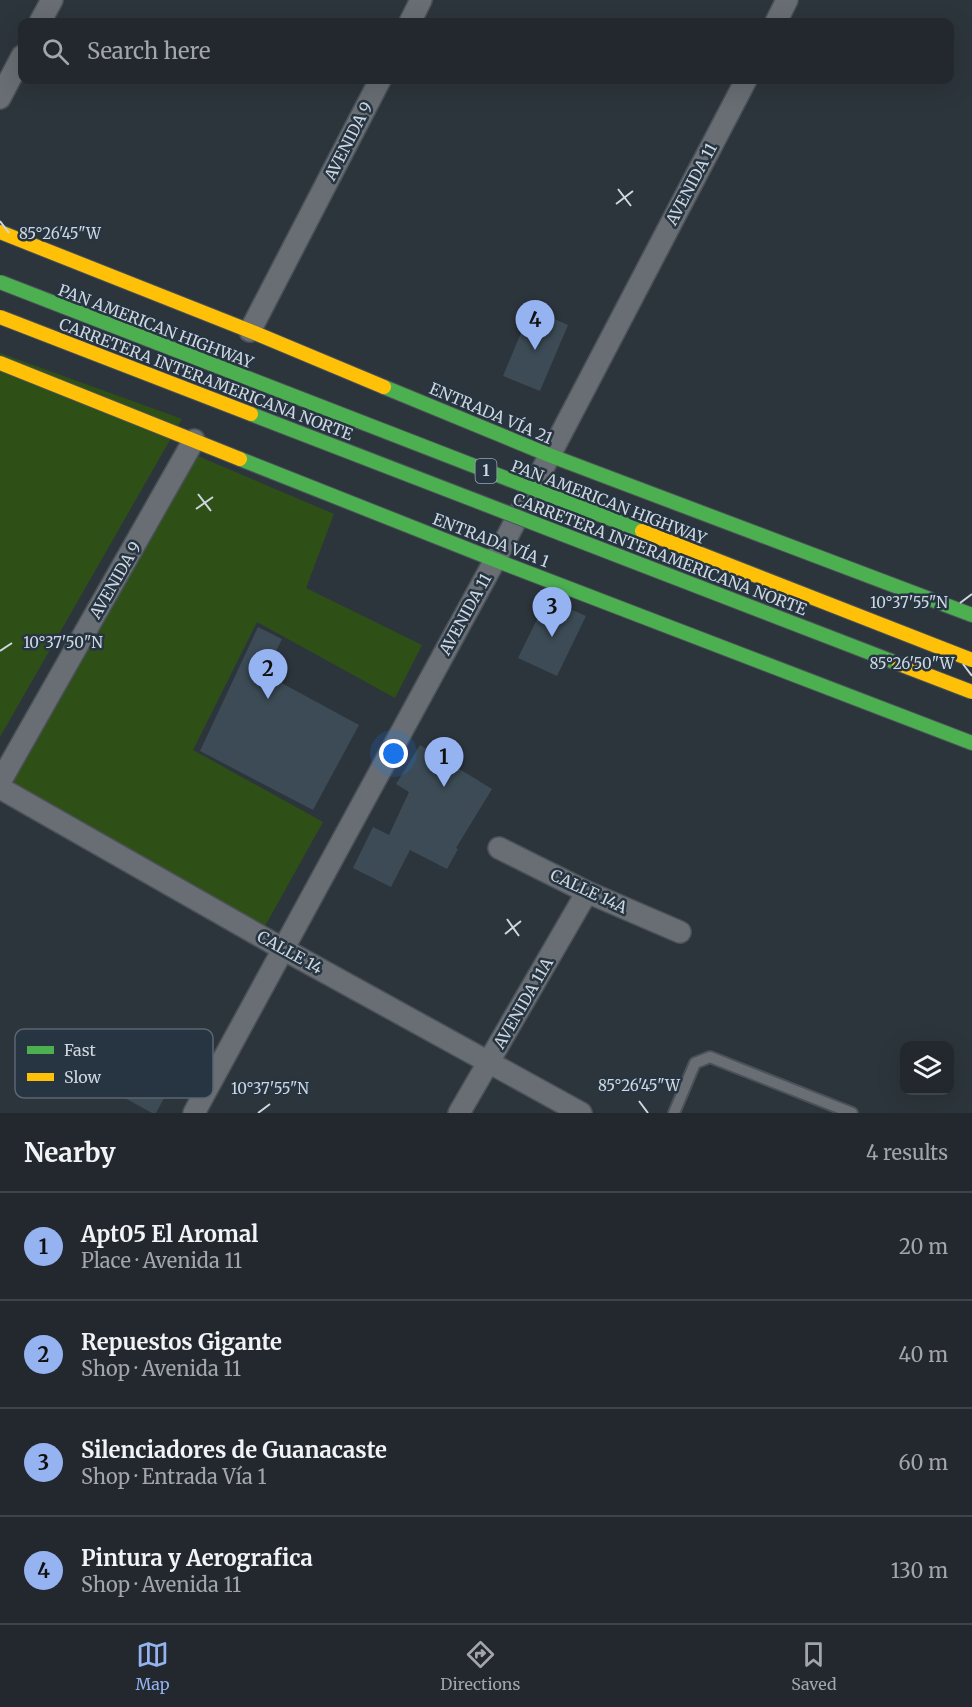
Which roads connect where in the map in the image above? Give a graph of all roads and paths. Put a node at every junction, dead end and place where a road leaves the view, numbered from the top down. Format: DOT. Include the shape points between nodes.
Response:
graph roads {
  1 [pos="52,0"];
  2 [pos="421,0"];
  3 [pos="788,0"];
  4 [pos="42,18"];
  5 [pos="412,18"];
  6 [pos="778,18"];
  7 [pos="18,64"];
  8 [pos="378,84"];
  9 [pos="744,84"];
  10 [pos="0,98"];
  11 [pos="0,232"];
  12 [pos="0,282"];
  13 [pos="0,317"];
  14 [pos="250,331"];
  15 [pos="0,363"];
  16 [pos="194,440"];
  17 [pos="549,455"];
  18 [pos="495,560"];
  19 [pos="972,615"];
  20 [pos="972,660"];
  21 [pos="972,692"];
  22 [pos="972,743"];
  23 [pos="0,782"];
  24 [pos="0,788"];
  25 [pos="499,848"];
  26 [pos="587,892"];
  27 [pos="680,932"];
  28 [pos="283,949"];
  29 [pos="489,1061"];
  30 [pos="213,1078"];
  31 [pos="202,1098"];
  32 [pos="194,1113"];
  33 [pos="459,1113"];
  34 [pos="581,1113"];
  35 [pos="674,1113"];
  36 [pos="852,1113"];
  1 -- 4 [label="street"];
  2 -- 5 [label="street"];
  3 -- 6 [label="street"];
  7 -- 10 [label="street"];
  8 -- 14 [label="street, AVENIDA 9"];
  9 -- 17 [label="street, AVENIDA 11"];
  11 -- 14 [label="main road, ENTRADA VÍA 21"];
  12 -- 20 [label="main road, PAN AMERICAN HIGHWAY / 1, bridge"];
  13 -- 21 [label="main road, CARRETERA INTERAMERICANA NORTE / 1, bridge"];
  14 -- 17 [label="main road, ENTRADA VÍA 21"];
  15 -- 16 [label="main road, ENTRADA VÍA 1"];
  16 -- 18 [label="main road, ENTRADA VÍA 1"];
  16 -- 23 [label="street, AVENIDA 9"];
  17 -- 18 [label="street, AVENIDA 11"];
  17 -- 19 [label="main road, ENTRADA VÍA 21"];
  18 -- 22 [label="main road, ENTRADA VÍA 1"];
  18 -- 28 [label="street, AVENIDA 11"];
  24 -- 28 [label="street, CALLE 14"];
  25 -- 26 [label="street, CALLE 14A"];
  26 -- 27 [label="street, CALLE 14A"];
  26 -- 29 [label="street, AVENIDA 11A"];
  28 -- 29 [label="street, CALLE 14"];
  28 -- 30 [label="street, AVENIDA 11"];
  29 -- 33 [label="street, AVENIDA 11A"];
  29 -- 34 [label="street, CALLE 14"];
  31 -- 32 [label="street, AVENIDA 11"];
  35 -- 36 [label="lane" via="694,1063 710,1057"];
}
